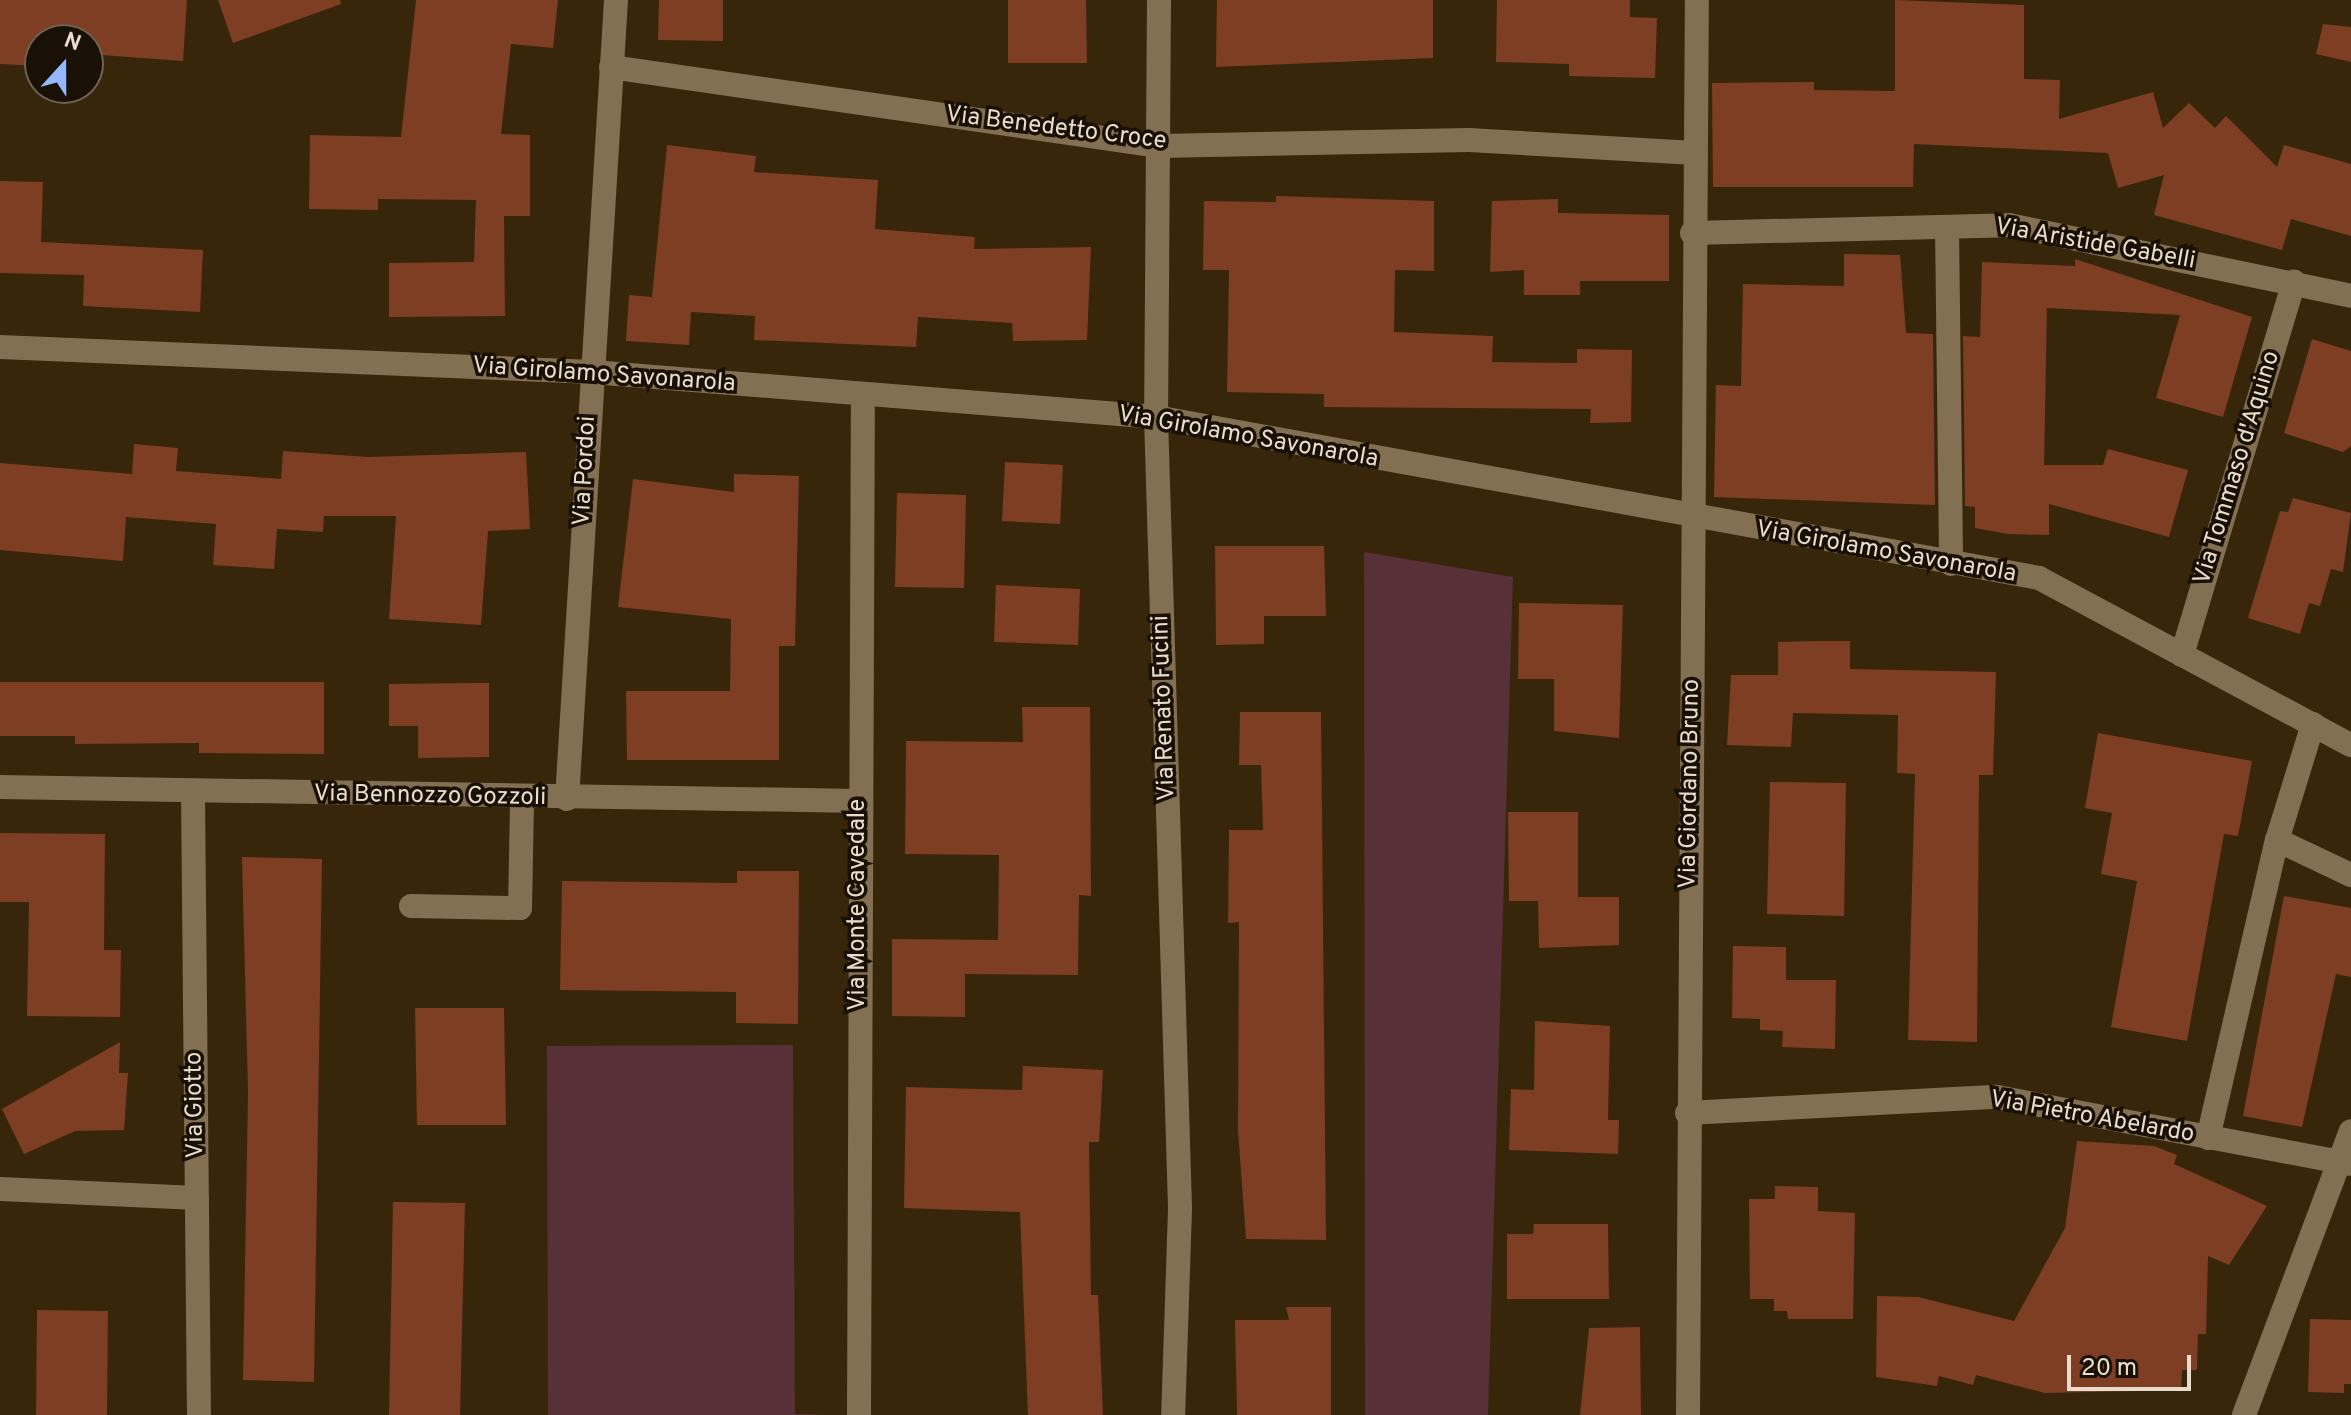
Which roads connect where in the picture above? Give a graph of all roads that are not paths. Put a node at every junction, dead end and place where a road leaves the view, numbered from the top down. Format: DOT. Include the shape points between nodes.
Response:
graph roads {
  1 [pos="616,0"];
  2 [pos="1159,0"];
  3 [pos="1697,0"];
  4 [pos="611,67"];
  5 [pos="1159,146"];
  6 [pos="1695,153"];
  7 [pos="1947,227"];
  8 [pos="1692,233"];
  9 [pos="2294,281"];
  10 [pos="2351,296"];
  11 [pos="0,347"];
  12 [pos="592,372"];
  13 [pos="863,395"];
  14 [pos="1156,417"];
  15 [pos="1695,520"];
  16 [pos="1951,564"];
  17 [pos="2182,655"];
  18 [pos="2313,724"];
  19 [pos="2351,745"];
  20 [pos="0,787"];
  21 [pos="193,794"];
  22 [pos="522,799"];
  23 [pos="567,799"];
  24 [pos="859,801"];
  25 [pos="2277,840"];
  26 [pos="2351,875"];
  27 [pos="411,906"];
  28 [pos="1687,1113"];
  29 [pos="2351,1131"];
  30 [pos="2208,1138"];
  31 [pos="2345,1163"];
  32 [pos="0,1189"];
  33 [pos="197,1198"];
  34 [pos="199,1415"];
  35 [pos="859,1415"];
  36 [pos="1173,1415"];
  37 [pos="1688,1415"];
  38 [pos="2244,1415"];
  1 -- 4 [label="street, Via Pordoi"];
  2 -- 5 [label="street, Via Renato Fucini"];
  3 -- 6 [label="street, Via Giordano Bruno"];
  4 -- 5 [label="street, Via Benedetto Croce"];
  4 -- 12 [label="street, Via Pordoi"];
  5 -- 6 [label="street, Via Benedetto Croce" via="1469,140"];
  5 -- 14 [label="street, Via Renato Fucini"];
  6 -- 8 [label="street, Via Giordano Bruno"];
  7 -- 8 [label="street, Via Aristide Gabelli"];
  7 -- 9 [label="street, Via Aristide Gabelli" via="2009,225"];
  7 -- 16 [label="street"];
  8 -- 15 [label="street, Via Giordano Bruno"];
  9 -- 10 [label="street, Via Aristide Gabelli"];
  9 -- 17 [label="street, Via Tommaso d'Aquino"];
  11 -- 12 [label="street, Via Girolamo Savonarola"];
  12 -- 13 [label="street, Via Girolamo Savonarola"];
  12 -- 23 [label="street, Via Pordoi"];
  13 -- 14 [label="street, Via Girolamo Savonarola"];
  13 -- 24 [label="street, Via Monte Cavedale"];
  14 -- 15 [label="street, Via Girolamo Savonarola"];
  14 -- 36 [label="street, Via Renato Fucini" via="1180,1209"];
  15 -- 16 [label="street, Via Girolamo Savonarola"];
  15 -- 28 [label="street, Via Giordano Bruno"];
  16 -- 17 [label="street, Via Girolamo Savonarola" via="2039,578"];
  17 -- 18 [label="street, Via Girolamo Savonarola"];
  18 -- 19 [label="street, Via Girolamo Savonarola"];
  18 -- 25 [label="street"];
  20 -- 21 [label="street, Via Bennozzo Gozzoli"];
  21 -- 22 [label="street, Via Bennozzo Gozzoli"];
  21 -- 33 [label="street, Via Giotto"];
  22 -- 23 [label="street, Via Bennozzo Gozzoli"];
  22 -- 27 [label="street" via="520,908"];
  23 -- 24 [label="street, Via Bennozzo Gozzoli"];
  24 -- 35 [label="street, Via Monte Cavedale"];
  25 -- 26 [label="street"];
  25 -- 30 [label="street"];
  28 -- 30 [label="street, Via Pietro Abelardo" via="1997,1097"];
  28 -- 37 [label="street, Via Giordano Bruno"];
  29 -- 31 [label="street"];
  30 -- 31 [label="street, Via Pietro Abelardo"];
  31 -- 38 [label="street"];
  32 -- 33 [label="street"];
  33 -- 34 [label="street, Via Giotto"];
}
